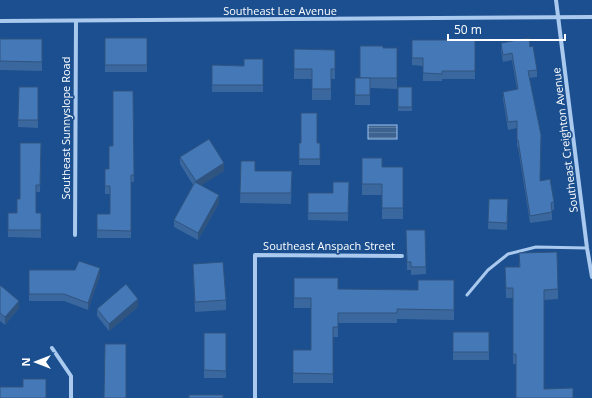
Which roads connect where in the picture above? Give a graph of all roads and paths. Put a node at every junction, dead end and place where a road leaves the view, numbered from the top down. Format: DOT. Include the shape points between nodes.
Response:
graph roads {
  1 [pos="556,0"];
  2 [pos="592,17"];
  3 [pos="559,18"];
  4 [pos="0,20"];
  5 [pos="76,21"];
  6 [pos="75,235"];
  7 [pos="587,248"];
  8 [pos="402,256"];
  9 [pos="592,277"];
  10 [pos="466,295"];
  11 [pos="52,348"];
  12 [pos="71,398"];
  13 [pos="255,398"];
  1 -- 3 [label="street, Southeast Creighton Avenue"];
  2 -- 3 [label="street, Southeast Lee Avenue"];
  3 -- 5 [label="street, Southeast Lee Avenue"];
  3 -- 7 [label="street, Southeast Creighton Avenue"];
  4 -- 5 [label="street, Southeast Lee Avenue"];
  5 -- 6 [label="street, Southeast Sunnyslope Road"];
  7 -- 9 [label="street, Southeast Creighton Avenue"];
  7 -- 10 [label="lane" via="536,247 508,254 488,270"];
  8 -- 13 [label="street, Southeast Anspach Street" via="255,255"];
  11 -- 12 [label="street" via="71,376"];
}
